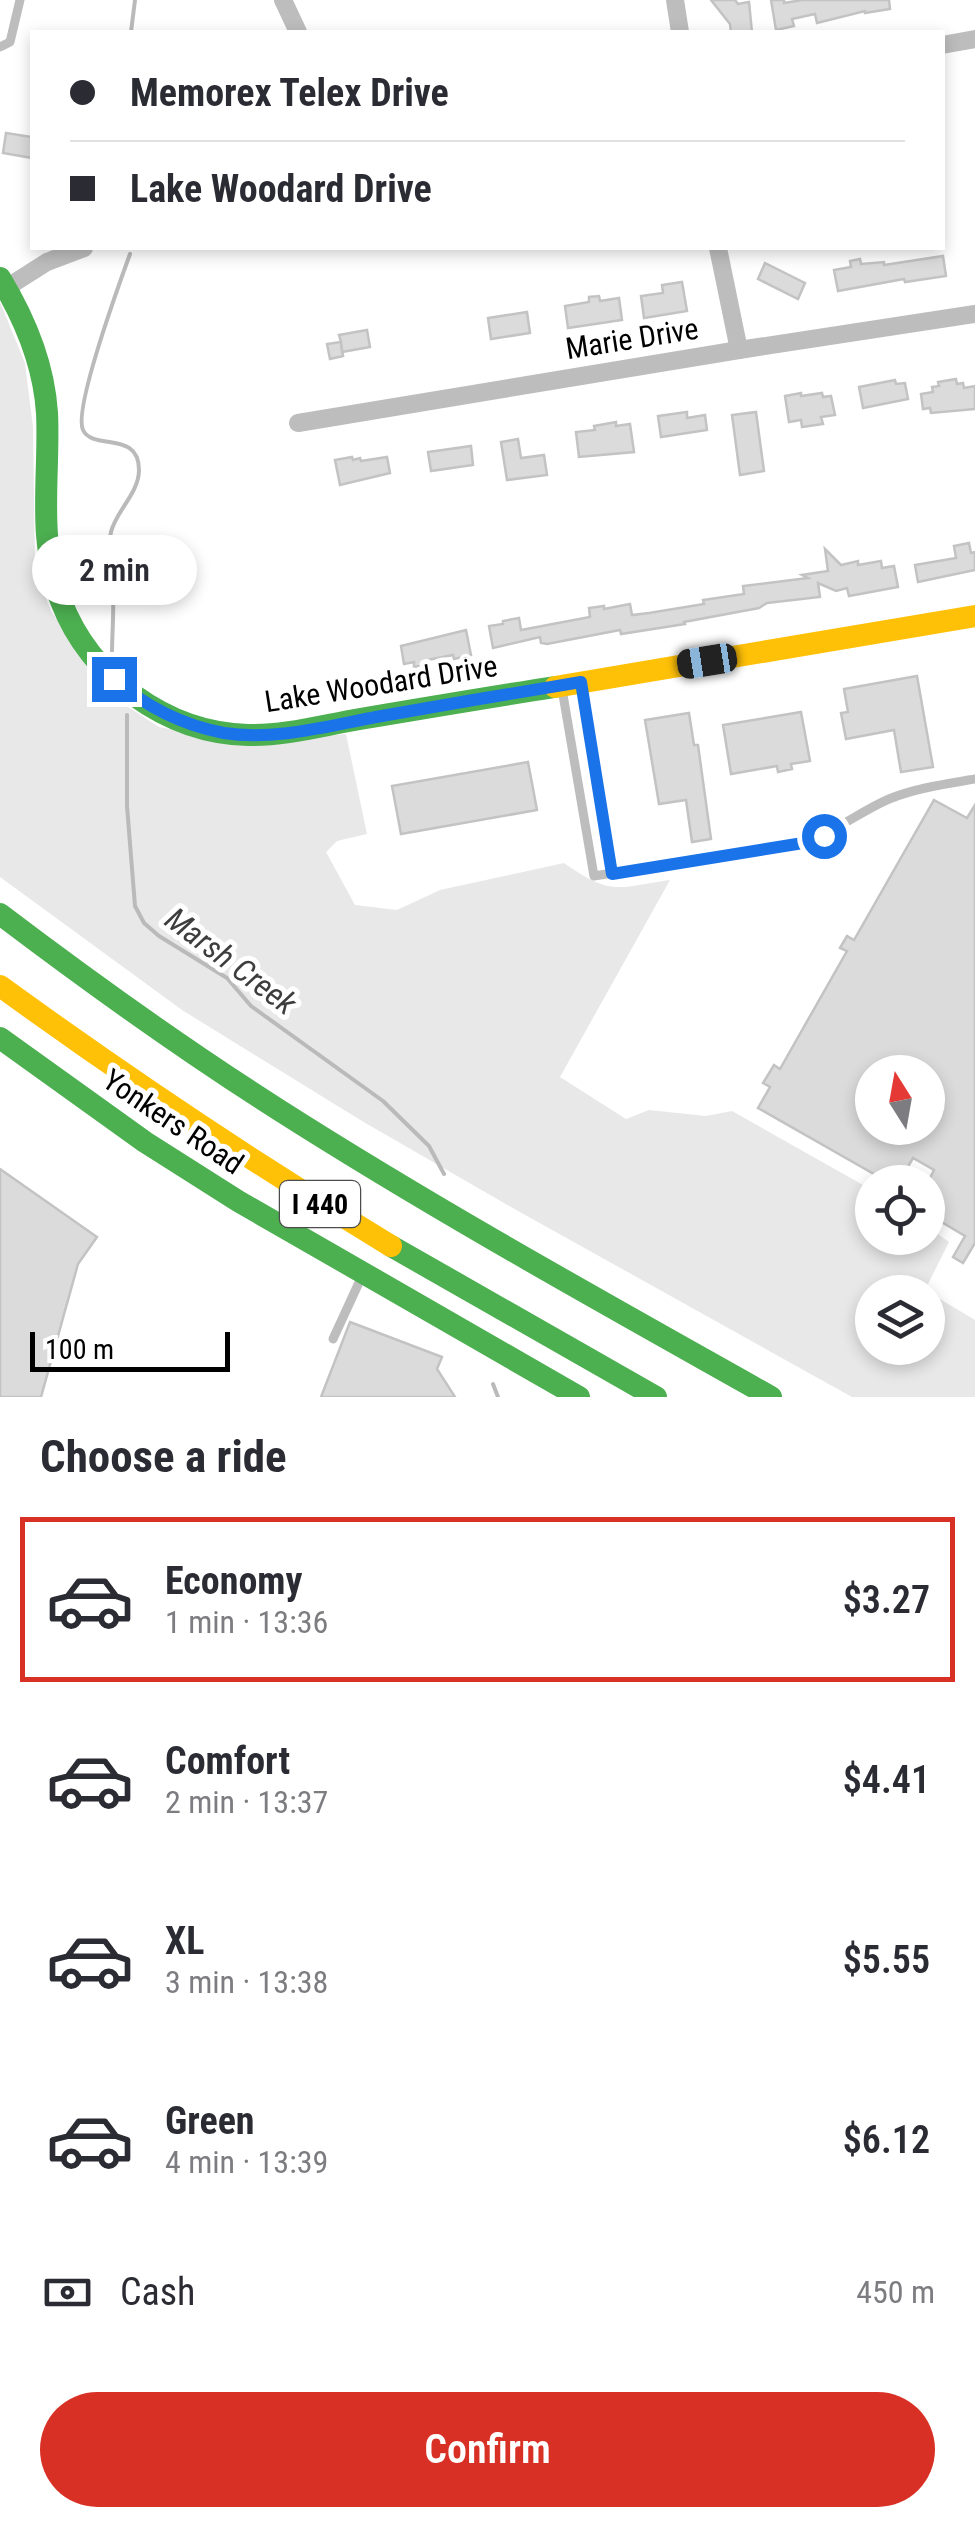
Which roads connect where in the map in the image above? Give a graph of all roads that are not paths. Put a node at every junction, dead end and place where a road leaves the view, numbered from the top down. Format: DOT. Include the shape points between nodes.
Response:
graph roads {
  1 [pos="20,0"];
  2 [pos="283,0"];
  3 [pos="676,0"];
  4 [pos="297,30"];
  5 [pos="680,30"];
  6 [pos="975,39"];
  7 [pos="945,45"];
  8 [pos="0,47"];
  9 [pos="79,250"];
  10 [pos="718,250"];
  11 [pos="3,283"];
  12 [pos="975,314"];
  13 [pos="739,350"];
  14 [pos="298,423"];
  15 [pos="975,616"];
  16 [pos="571,684"];
  17 [pos="975,779"];
  18 [pos="612,874"];
  19 [pos="0,914"];
  20 [pos="0,986"];
  21 [pos="0,1038"];
  22 [pos="363,1273"];
  23 [pos="333,1339"];
  24 [pos="579,1397"];
  25 [pos="656,1397"];
  26 [pos="770,1397"];
  1 -- 8 [label="lane" via="10,42"];
  2 -- 4 [label="street"];
  3 -- 5 [label="street"];
  6 -- 7 [label="street"];
  9 -- 11 [label="street"];
  10 -- 13 [label="street"];
  11 -- 16 [label="main road, Lake Woodard Drive" via="43,384 47,545 58,594 86,650 131,694 181,721 246,735"];
  12 -- 13 [label="street, Marie Drive"];
  13 -- 14 [label="street, Marie Drive"];
  15 -- 16 [label="main road, Lake Woodard Drive"];
  16 -- 18 [label="lane"];
  16 -- 18 [label="lane" via="594,876"];
  17 -- 18 [label="lane" via="887,800 803,843"];
  19 -- 26 [label="main road, I 440" via="339,1150"];
  20 -- 25 [label="main road, I 440" via="302,1193"];
  21 -- 22 [label="main road, Yonkers Road" via="145,1142"];
  22 -- 23 [label="lane"];
  22 -- 24 [label="main road, Yonkers Road"];
}
